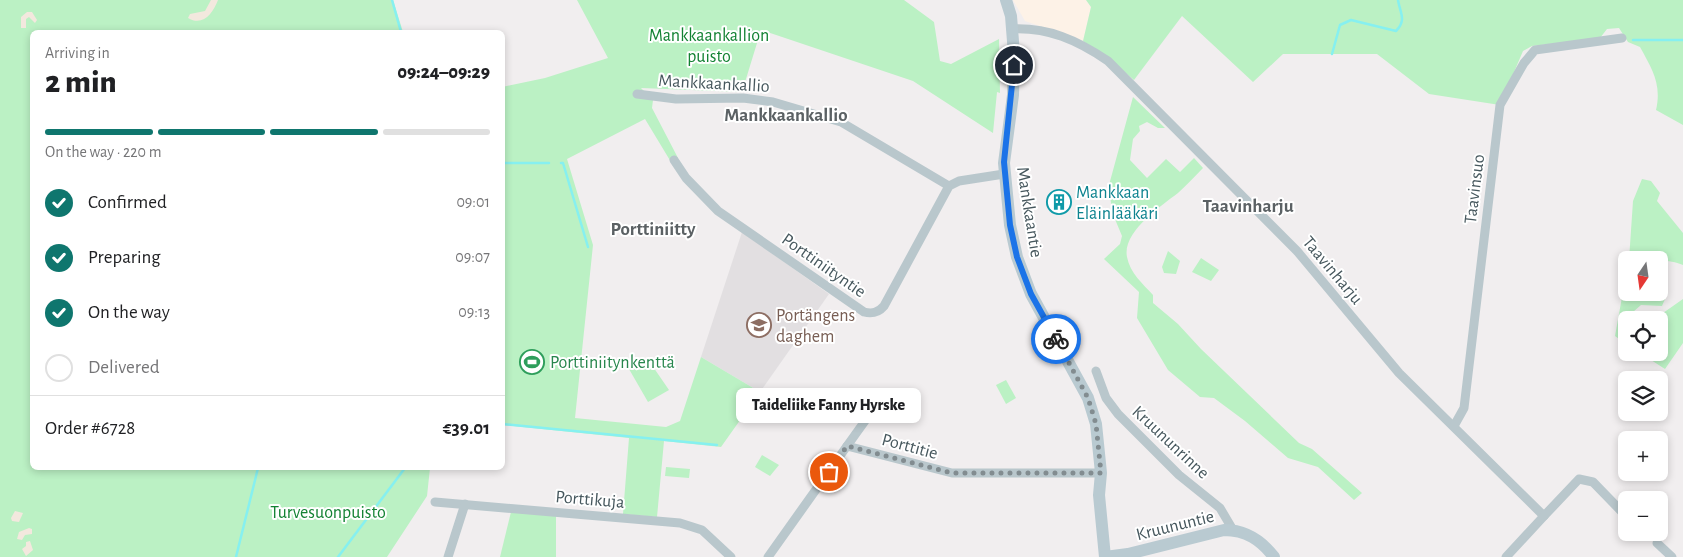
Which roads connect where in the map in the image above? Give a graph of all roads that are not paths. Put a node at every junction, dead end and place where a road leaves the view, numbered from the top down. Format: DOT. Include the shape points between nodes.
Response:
graph roads {
  1 [pos="996,0"];
  2 [pos="1006,0"];
  3 [pos="1011,29"];
  4 [pos="1622,38"];
  5 [pos="637,94"];
  6 [pos="674,160"];
  7 [pos="1004,174"];
  8 [pos="948,186"];
  9 [pos="1096,371"];
  10 [pos="880,400"];
  11 [pos="1454,426"];
  12 [pos="847,446"];
  13 [pos="1101,473"];
  14 [pos="435,502"];
  15 [pos="465,504"];
  16 [pos="1618,507"];
  17 [pos="1544,516"];
  18 [pos="1233,530"];
  19 [pos="1657,544"];
  20 [pos="448,557"];
  21 [pos="731,557"];
  22 [pos="768,557"];
  23 [pos="1109,557"];
  24 [pos="1274,557"];
  25 [pos="1506,557"];
  26 [pos="1672,557"];
  1 -- 3 [label="main road, Mankkaantie"];
  2 -- 3 [label="main road, Mankkaantie"];
  3 -- 7 [label="main road, Mankkaantie" via="1014,76"];
  3 -- 11 [label="street, Taavinharju" via="1039,29 1073,40 1108,61 1297,251 1399,373"];
  4 -- 11 [label="street, Taavinsuo" via="1536,50 1524,63 1500,105 1464,408"];
  5 -- 8 [label="street, Mankkaankallio" via="676,99 743,98 773,102 841,122"];
  6 -- 8 [label="street, Porttiniityntie" via="686,178 718,211 864,312 870,313 884,306"];
  7 -- 8 [label="street" via="958,180"];
  7 -- 13 [label="main road, Mankkaantie" via="1017,257 1031,294 1088,398 1096,424"];
  9 -- 18 [label="street, Kruununrinne" via="1106,398 1118,414 1179,474 1220,508"];
  10 -- 12 [label="street"];
  11 -- 17 [label="street, Taavinharju"];
  12 -- 13 [label="street, Porttitie" via="952,473"];
  12 -- 22 [label="street"];
  13 -- 23 [label="main road, Mankkaantie" via="1099,495"];
  14 -- 15 [label="street, Porttikuja"];
  15 -- 20 [label="street"];
  15 -- 21 [label="street, Porttikuja" via="680,523 702,530"];
  16 -- 17 [label="street" via="1593,482 1579,479"];
  17 -- 25 [label="street"];
  18 -- 23 [label="main road, Kruununtie"];
  18 -- 24 [label="main road, Kruununtie" via="1254,536"];
  19 -- 26 [label="street"];
}
